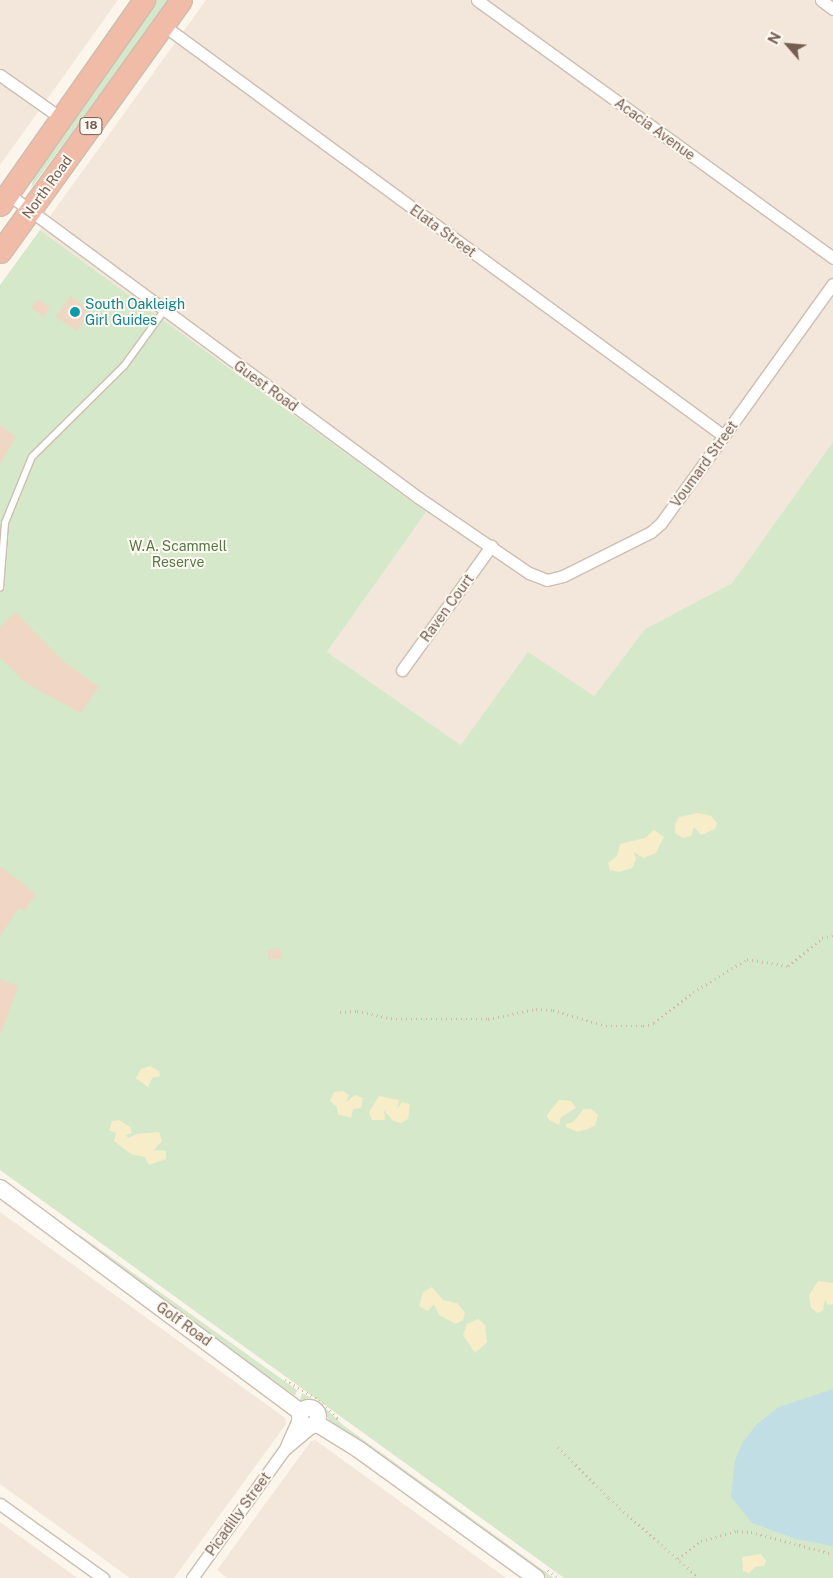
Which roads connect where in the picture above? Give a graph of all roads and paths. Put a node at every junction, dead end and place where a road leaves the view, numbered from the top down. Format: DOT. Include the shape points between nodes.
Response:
graph roads {
  1 [pos="144,0"];
  2 [pos="181,0"];
  3 [pos="478,0"];
  4 [pos="820,0"];
  5 [pos="833,9"];
  6 [pos="163,25"];
  7 [pos="0,75"];
  8 [pos="61,118"];
  9 [pos="4,200"];
  10 [pos="30,210"];
  11 [pos="0,252"];
  12 [pos="833,258"];
  13 [pos="833,284"];
  14 [pos="164,311"];
  15 [pos="724,436"];
  16 [pos="491,546"];
  17 [pos="529,573"];
  18 [pos="0,588"];
  19 [pos="402,670"];
  20 [pos="833,935"];
  21 [pos="340,1012"];
  22 [pos="0,1188"];
  23 [pos="0,1198"];
  24 [pos="65,1238"];
  25 [pos="307,1420"];
  26 [pos="558,1446"];
  27 [pos="0,1504"];
  28 [pos="833,1554"];
  29 [pos="678,1559"];
  30 [pos="197,1576"];
  31 [pos="698,1577"];
  32 [pos="103,1578"];
  33 [pos="536,1578"];
  1 -- 8 [label="highway, North Road / 18"];
  2 -- 6 [label="highway, North Road / 18"];
  3 -- 12 [label="street, Acacia Avenue"];
  4 -- 5 [label="street"];
  6 -- 10 [label="highway, North Road / 18"];
  6 -- 15 [label="street, Elata Street"];
  7 -- 8 [label="street"];
  8 -- 9 [label="highway, North Road / 18"];
  9 -- 10 [label="street, Guest Road"];
  10 -- 11 [label="highway, North Road / 18"];
  10 -- 14 [label="street, Guest Road"];
  13 -- 15 [label="street, Voumard Street"];
  14 -- 16 [label="street, Guest Road" via="419,498"];
  14 -- 18 [label="lane" via="124,366 32,457 5,524"];
  15 -- 17 [label="street, Voumard Street" via="651,532 563,576 547,580"];
  16 -- 17 [label="street, Guest Road"];
  16 -- 19 [label="street, Raven Court"];
  20 -- 21 [label="path" via="822,938 788,966 747,959 694,992 660,1019 643,1026 606,1026 553,1010 480,1019 396,1019 356,1011"];
  22 -- 24 [label="street, Golf Road"];
  23 -- 24 [label="street, Golf Road"];
  24 -- 25 [label="street, Golf Road" via="262,1380"];
  25 -- 30 [label="street, Picadilly Street"];
  25 -- 33 [label="street, Golf Road" via="358,1449"];
  26 -- 29 [label="path" via="609,1498"];
  27 -- 32 [label="street"];
  28 -- 29 [label="path" via="751,1532 737,1532 701,1541"];
  29 -- 31 [label="path"];
}
